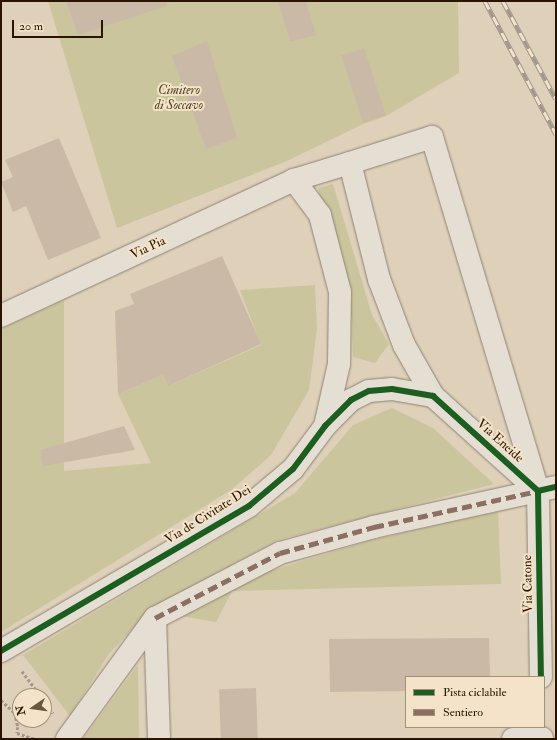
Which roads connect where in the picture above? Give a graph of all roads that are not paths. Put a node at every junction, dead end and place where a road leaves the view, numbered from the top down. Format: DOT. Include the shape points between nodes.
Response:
graph roads {
  1 [pos="350,163"];
  2 [pos="294,180"];
  3 [pos="1,316"];
  4 [pos="433,396"];
  5 [pos="325,426"];
  6 [pos="547,489"];
  7 [pos="155,618"];
  8 [pos="1,651"];
  9 [pos="541,676"];
  10 [pos="542,735"];
  11 [pos="67,739"];
  12 [pos="160,739"];
  13 [pos="513,739"];
  1 -- 2 [label="street"];
  1 -- 4 [label="street, Via Eneide" via="379,279 404,345"];
  1 -- 6 [label="street, Via Catone" via="432,137"];
  2 -- 3 [label="street, Via Pia"];
  2 -- 5 [label="street" via="320,215 340,292 339,364"];
  4 -- 5 [label="street, Via de Civitate Dei" via="392,389 369,391 351,400"];
  4 -- 6 [label="street, Via Eneide"];
  5 -- 8 [label="street, Via de Civitate Dei" via="293,469 249,506"];
  6 -- 7 [label="street" via="374,527 280,553"];
  6 -- 9 [label="street, Via Catone"];
  7 -- 11 [label="street"];
  7 -- 12 [label="street"];
  10 -- 13 [label="street"];
}
